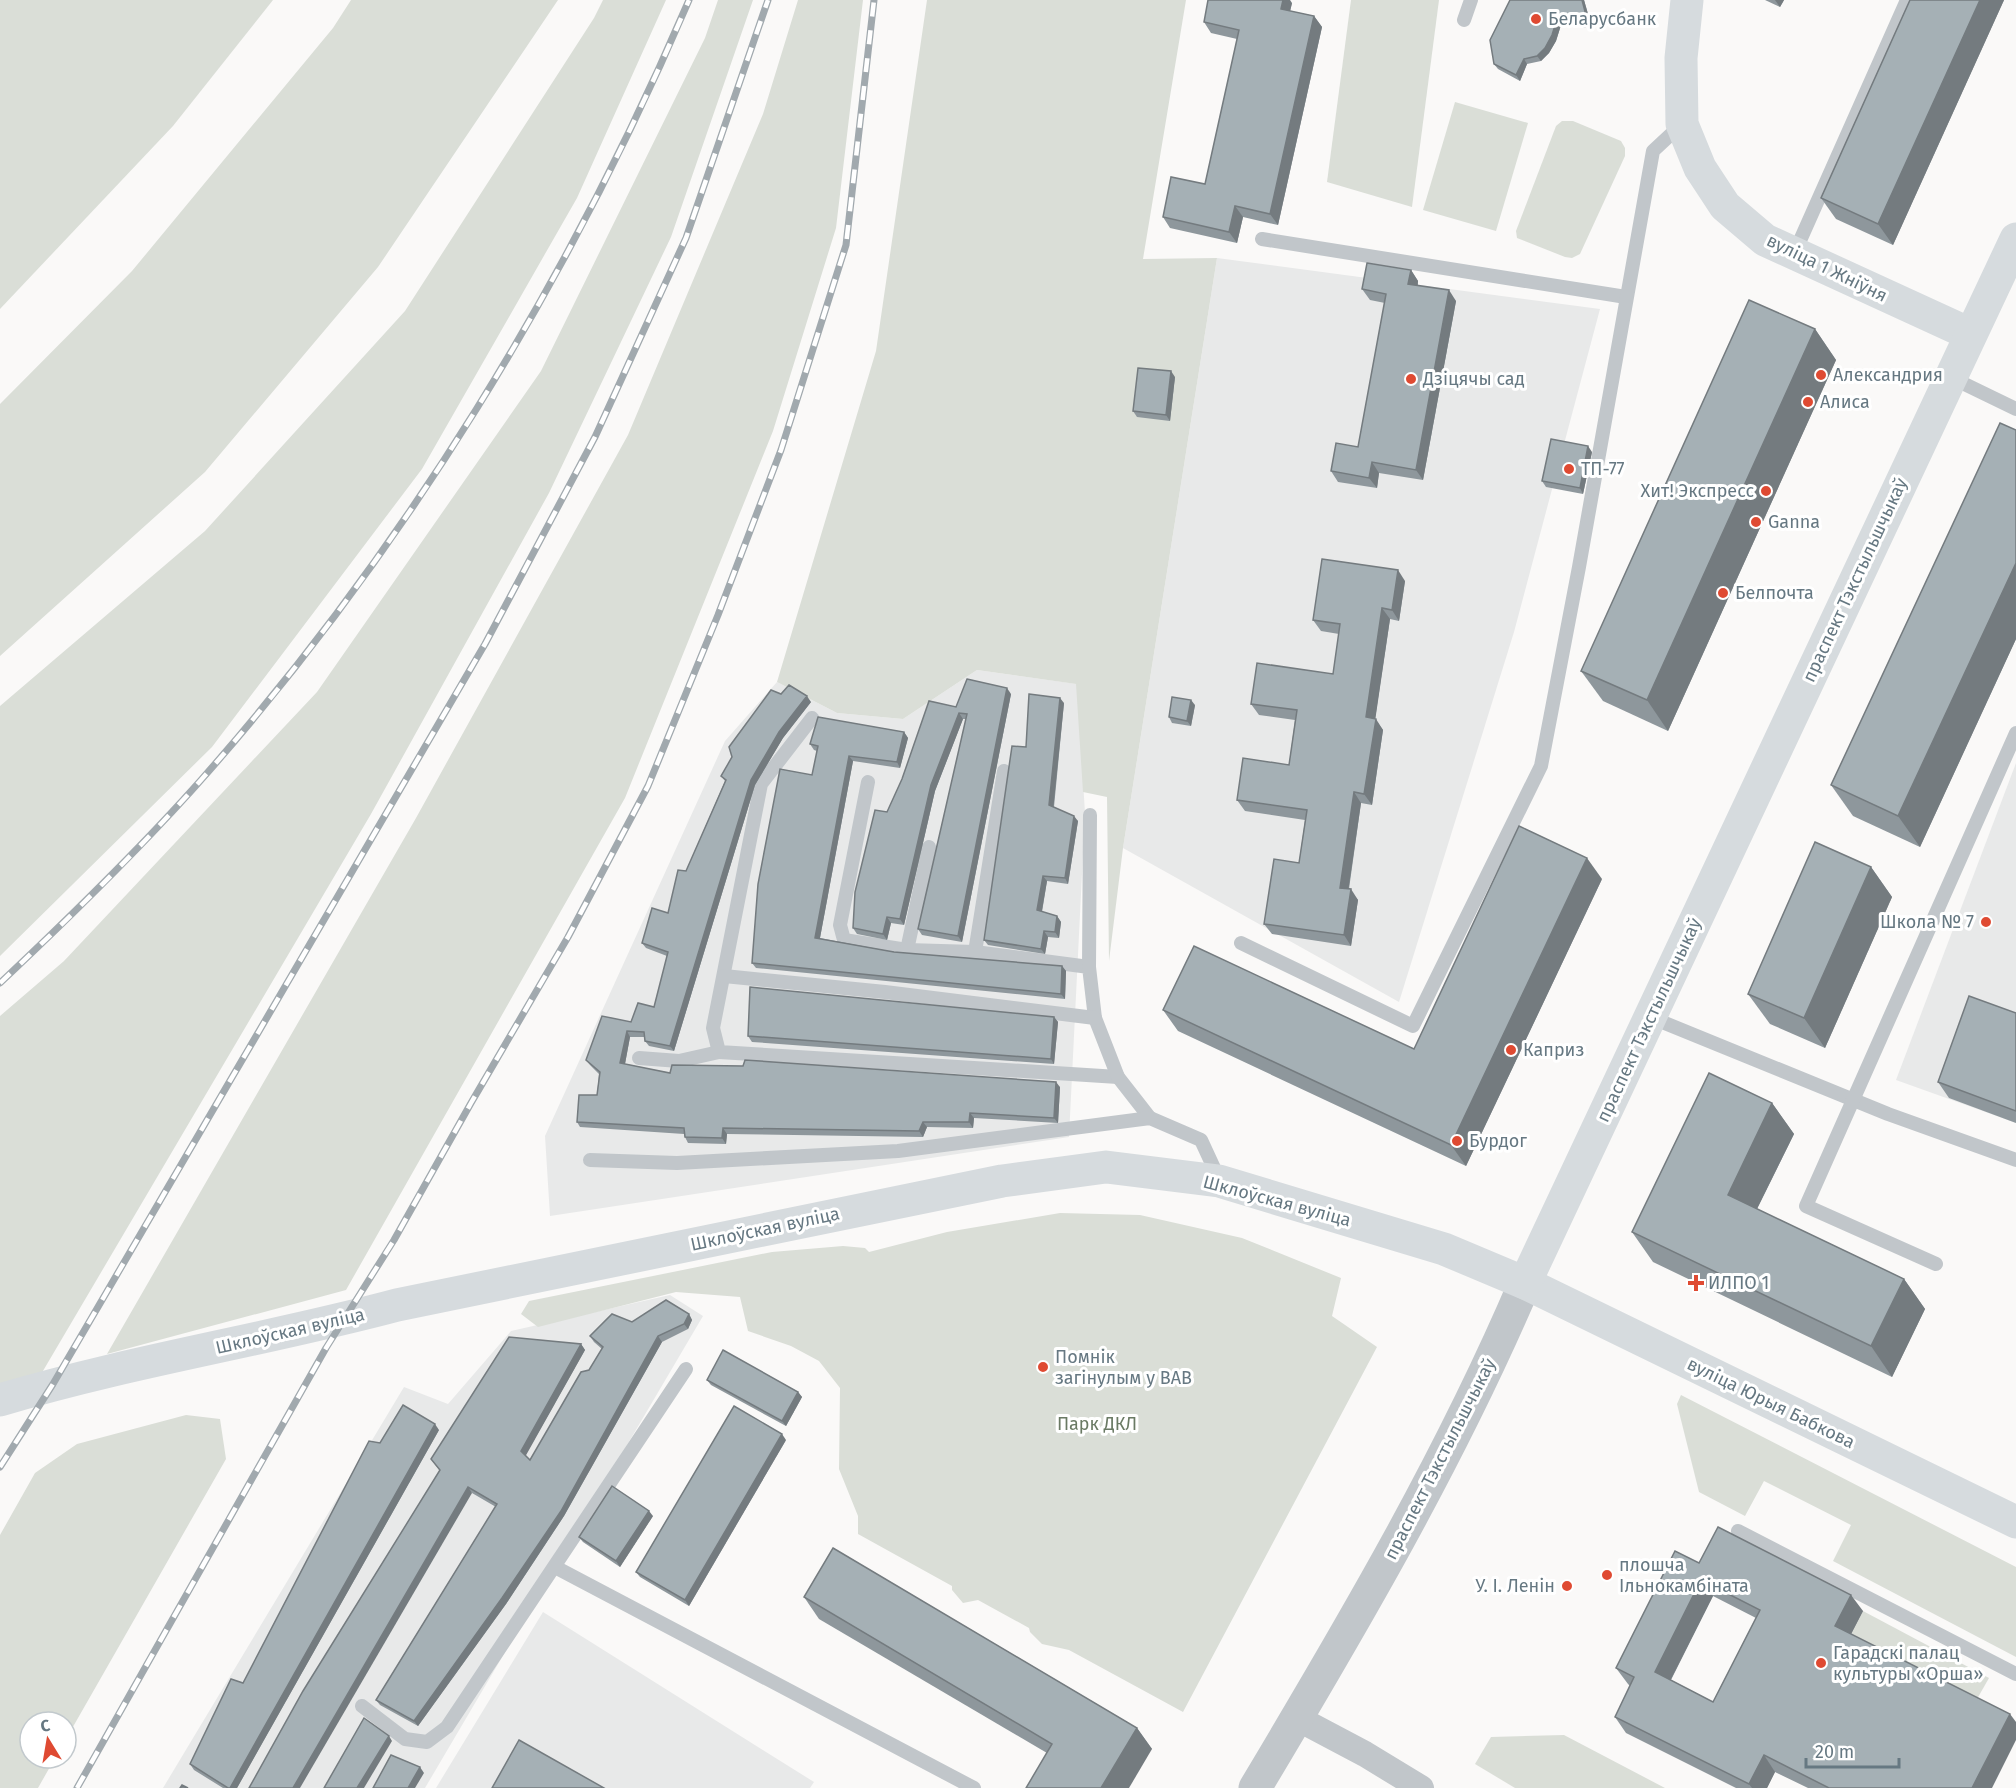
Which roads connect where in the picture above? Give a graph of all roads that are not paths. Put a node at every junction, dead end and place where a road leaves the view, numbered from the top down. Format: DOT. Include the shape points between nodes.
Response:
graph roads {
  1 [pos="1471,0"];
  2 [pos="1688,0"];
  3 [pos="1907,0"];
  4 [pos="1464,20"];
  5 [pos="1682,124"];
  6 [pos="2016,238"];
  7 [pos="1262,239"];
  8 [pos="1794,254"];
  9 [pos="1626,297"];
  10 [pos="1970,334"];
  11 [pos="1950,377"];
  12 [pos="2016,409"];
  13 [pos="812,718"];
  14 [pos="2016,733"];
  15 [pos="1004,771"];
  16 [pos="868,782"];
  17 [pos="1090,815"];
  18 [pos="929,848"];
  19 [pos="1241,943"];
  20 [pos="907,950"];
  21 [pos="975,952"];
  22 [pos="1089,967"];
  23 [pos="724,976"];
  24 [pos="1650,1017"];
  25 [pos="1095,1018"];
  26 [pos="719,1052"];
  27 [pos="639,1058"];
  28 [pos="1118,1077"];
  29 [pos="1852,1100"];
  30 [pos="1150,1118"];
  31 [pos="590,1160"];
  32 [pos="2016,1160"];
  33 [pos="1219,1181"];
  34 [pos="1936,1264"];
  35 [pos="1526,1283"];
  36 [pos="686,1369"];
  37 [pos="0,1400"];
  38 [pos="2016,1522"];
  39 [pos="1738,1531"];
  40 [pos="555,1567"];
  41 [pos="2016,1674"];
  42 [pos="362,1706"];
  43 [pos="1297,1718"];
  44 [pos="974,1788"];
  45 [pos="1255,1788"];
  46 [pos="1421,1788"];
  1 -- 4 [label="lane"];
  2 -- 5 [label="main road, вуліца 1 Жніўня" via="1681,58"];
  3 -- 8 [label="lane"];
  5 -- 8 [label="main road, вуліца 1 Жніўня" via="1700,168 1725,206 1765,240"];
  5 -- 9 [label="lane" via="1653,151"];
  6 -- 10 [label="main road, праспект Тэкстыльшчыкаў"];
  7 -- 9 [label="lane"];
  8 -- 10 [label="main road, вуліца 1 Жніўня"];
  9 -- 19 [label="lane" via="1541,766 1413,1026"];
  10 -- 11 [label="main road, праспект Тэкстыльшчыкаў"];
  11 -- 12 [label="lane"];
  11 -- 24 [label="main road, праспект Тэкстыльшчыкаў"];
  13 -- 23 [label="lane" via="761,784"];
  14 -- 29 [label="lane"];
  15 -- 21 [label="lane"];
  16 -- 20 [label="lane" via="840,925 844,940"];
  17 -- 22 [label="lane"];
  18 -- 20 [label="lane"];
  20 -- 21 [label="lane"];
  21 -- 22 [label="lane"];
  22 -- 25 [label="lane"];
  23 -- 25 [label="lane"];
  23 -- 26 [label="lane" via="713,1028"];
  24 -- 29 [label="lane"];
  24 -- 35 [label="main road, праспект Тэкстыльшчыкаў"];
  25 -- 28 [label="lane"];
  26 -- 27 [label="lane" via="679,1061"];
  26 -- 28 [label="lane"];
  28 -- 30 [label="lane"];
  29 -- 32 [label="lane"];
  29 -- 34 [label="lane" via="1806,1206"];
  30 -- 31 [label="lane" via="898,1150 677,1163"];
  30 -- 33 [label="lane" via="1201,1140"];
  33 -- 35 [label="main road, Шклоўская вуліца" via="1444,1249"];
  33 -- 37 [label="main road, Шклоўская вуліца" via="1107,1167 1002,1181 397,1305 53,1384"];
  35 -- 38 [label="main road, вуліца Юрыя Бабкова"];
  35 -- 43 [label="street, праспект Тэкстыльшчыкаў" via="1441,1460"];
  36 -- 40 [label="lane"];
  39 -- 41 [label="lane"];
  40 -- 42 [label="lane" via="447,1727 427,1742 405,1739"];
  40 -- 44 [label="lane"];
  43 -- 45 [label="street, праспект Тэкстыльшчыкаў"];
  43 -- 46 [label="street"];
}
